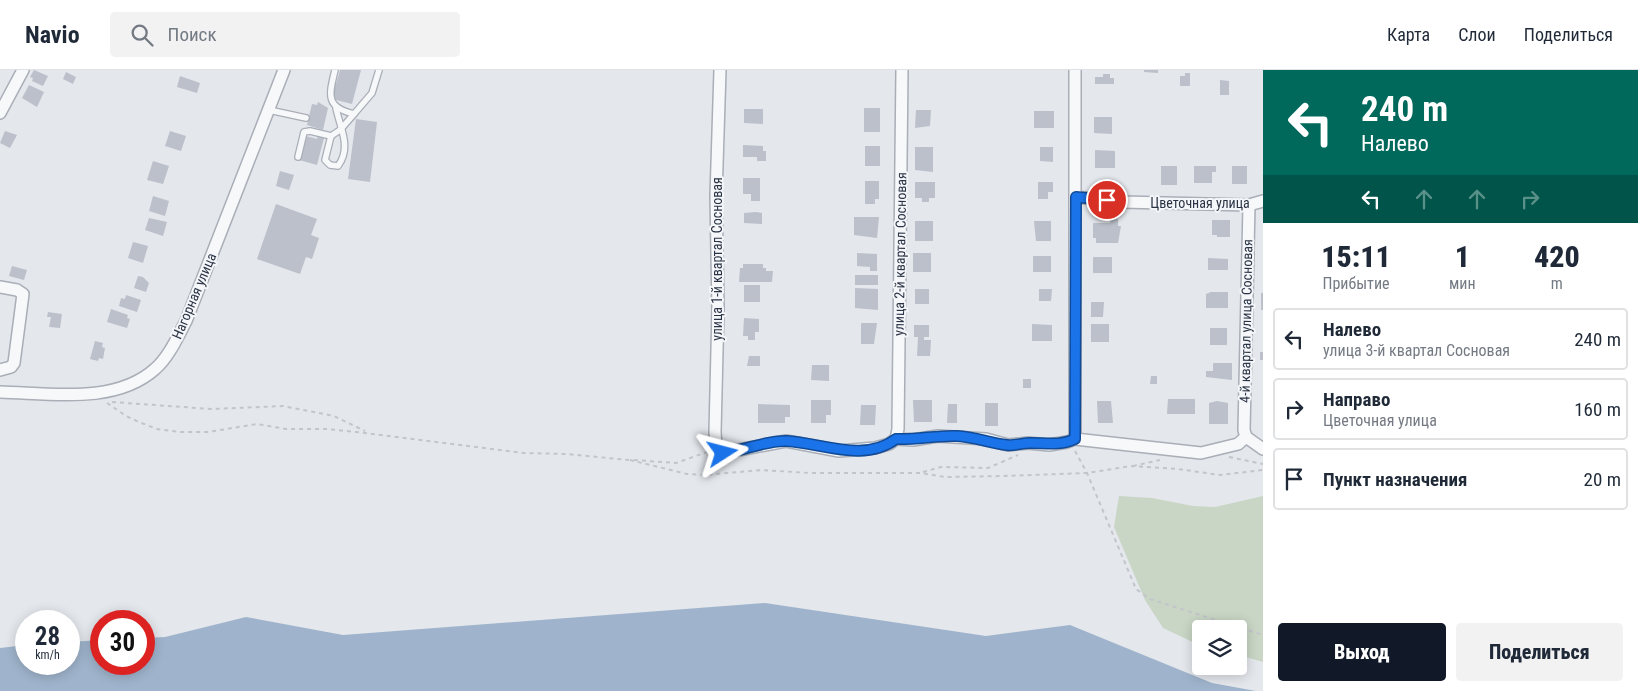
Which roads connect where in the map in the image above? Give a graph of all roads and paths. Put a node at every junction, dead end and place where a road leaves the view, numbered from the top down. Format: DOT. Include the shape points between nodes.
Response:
graph roads {
  1 [pos="23,70"];
  2 [pos="284,70"];
  3 [pos="335,70"];
  4 [pos="379,70"];
  5 [pos="720,70"];
  6 [pos="902,70"];
  7 [pos="1075,70"];
  8 [pos="336,108"];
  9 [pos="269,110"];
  10 [pos="0,113"];
  11 [pos="354,114"];
  12 [pos="306,118"];
  13 [pos="340,130"];
  14 [pos="331,136"];
  15 [pos="298,157"];
  16 [pos="1076,197"];
  17 [pos="1263,201"];
  18 [pos="1249,205"];
  19 [pos="0,287"];
  20 [pos="0,370"];
  21 [pos="0,392"];
  22 [pos="368,433"];
  23 [pos="1246,437"];
  24 [pos="896,439"];
  25 [pos="1075,439"];
  26 [pos="716,448"];
  27 [pos="1263,449"];
  28 [pos="1019,455"];
  29 [pos="1227,457"];
  30 [pos="630,460"];
  31 [pos="1263,464"];
  32 [pos="1263,470"];
  33 [pos="921,472"];
  34 [pos="1087,473"];
  35 [pos="1263,635"];
  1 -- 10 [label="street"];
  2 -- 9 [label="street, Нагорная улица"];
  3 -- 8 [label="lane" via="330,98"];
  4 -- 11 [label="lane" via="372,93"];
  5 -- 26 [label="street, улица 1-й квартал Сосновая" via="716,196"];
  6 -- 24 [label="street, улица 2-й квартал Сосновая"];
  7 -- 16 [label="street"];
  8 -- 11 [label="lane"];
  8 -- 13 [label="lane"];
  9 -- 12 [label="lane"];
  9 -- 21 [label="street, Нагорная улица" via="186,321 156,369 110,391 80,394"];
  11 -- 13 [label="lane"];
  13 -- 14 [label="lane"];
  13 -- 14 [label="lane" via="346,144 338,166 325,160"];
  14 -- 15 [label="lane" via="304,132"];
  16 -- 18 [label="street, Цветочная улица" via="1122,202"];
  16 -- 25 [label="street"];
  17 -- 18 [label="street, Цветочная улица"];
  18 -- 23 [label="street, 4-й квартал улица Сосновая"];
  19 -- 20 [label="street" via="17,290 23,294 24,302 14,363"];
  22 -- 22 [label="path" via="334,416 283,406 211,409 105,401 126,416 158,429 173,431 208,432 256,424 286,429 327,428"];
  22 -- 30 [label="path" via="524,453"];
  23 -- 25 [label="street" via="1238,444 1201,453"];
  23 -- 27 [label="street"];
  24 -- 25 [label="street" via="961,436 1008,445 1049,445"];
  24 -- 26 [label="street" via="874,448 839,451 786,441 723,453"];
  25 -- 34 [label="path" via="1078,459"];
  26 -- 30 [label="path" via="676,463"];
  28 -- 33 [label="path" via="988,468 941,467"];
  29 -- 31 [label="path"];
  30 -- 33 [label="path" via="704,475 762,470"];
  32 -- 34 [label="path" via="1220,475 1131,466"];
  33 -- 34 [label="path" via="945,477"];
  34 -- 35 [label="path" via="1136,589 1150,600"];
}
